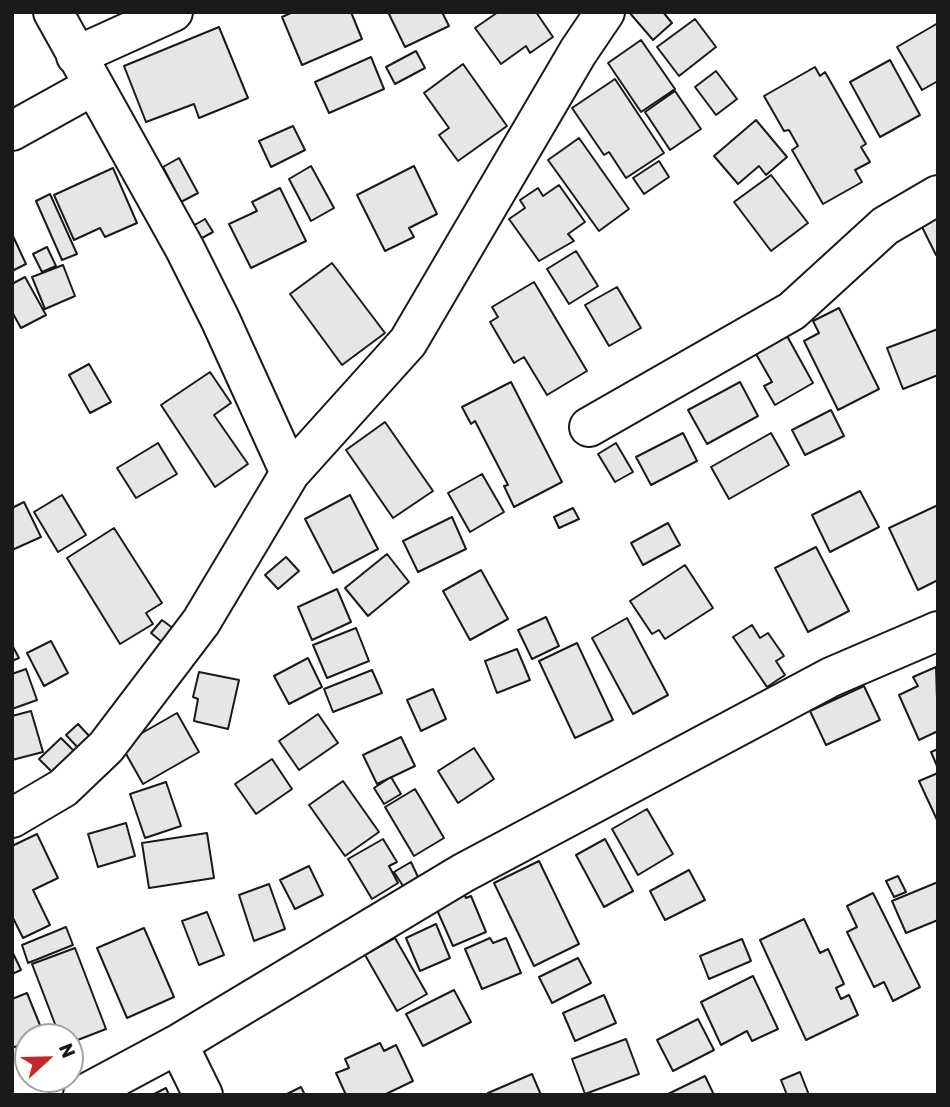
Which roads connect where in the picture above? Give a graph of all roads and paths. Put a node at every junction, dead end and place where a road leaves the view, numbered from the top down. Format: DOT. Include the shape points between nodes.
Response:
graph roads {
  1 [pos="53,12"];
  2 [pos="173,12"];
  3 [pos="605,12"];
  4 [pos="85,71"];
  5 [pos="12,131"];
  6 [pos="938,195"];
  7 [pos="589,427"];
  8 [pos="290,473"];
  9 [pos="938,631"];
  10 [pos="12,818"];
  11 [pos="178,1044"];
  12 [pos="83,1095"];
  13 [pos="203,1095"];
  1 -- 4 [label="street"];
  2 -- 4 [label="street"];
  3 -- 8 [label="street" via="408,342"];
  4 -- 5 [label="street"];
  4 -- 8 [label="street" via="214,307"];
  6 -- 7 [label="street" via="885,226 792,311"];
  8 -- 10 [label="street" via="201,622 106,747 63,788"];
  9 -- 11 [label="street" via="831,677 463,873"];
  11 -- 12 [label="street"];
  11 -- 13 [label="street"];
}
